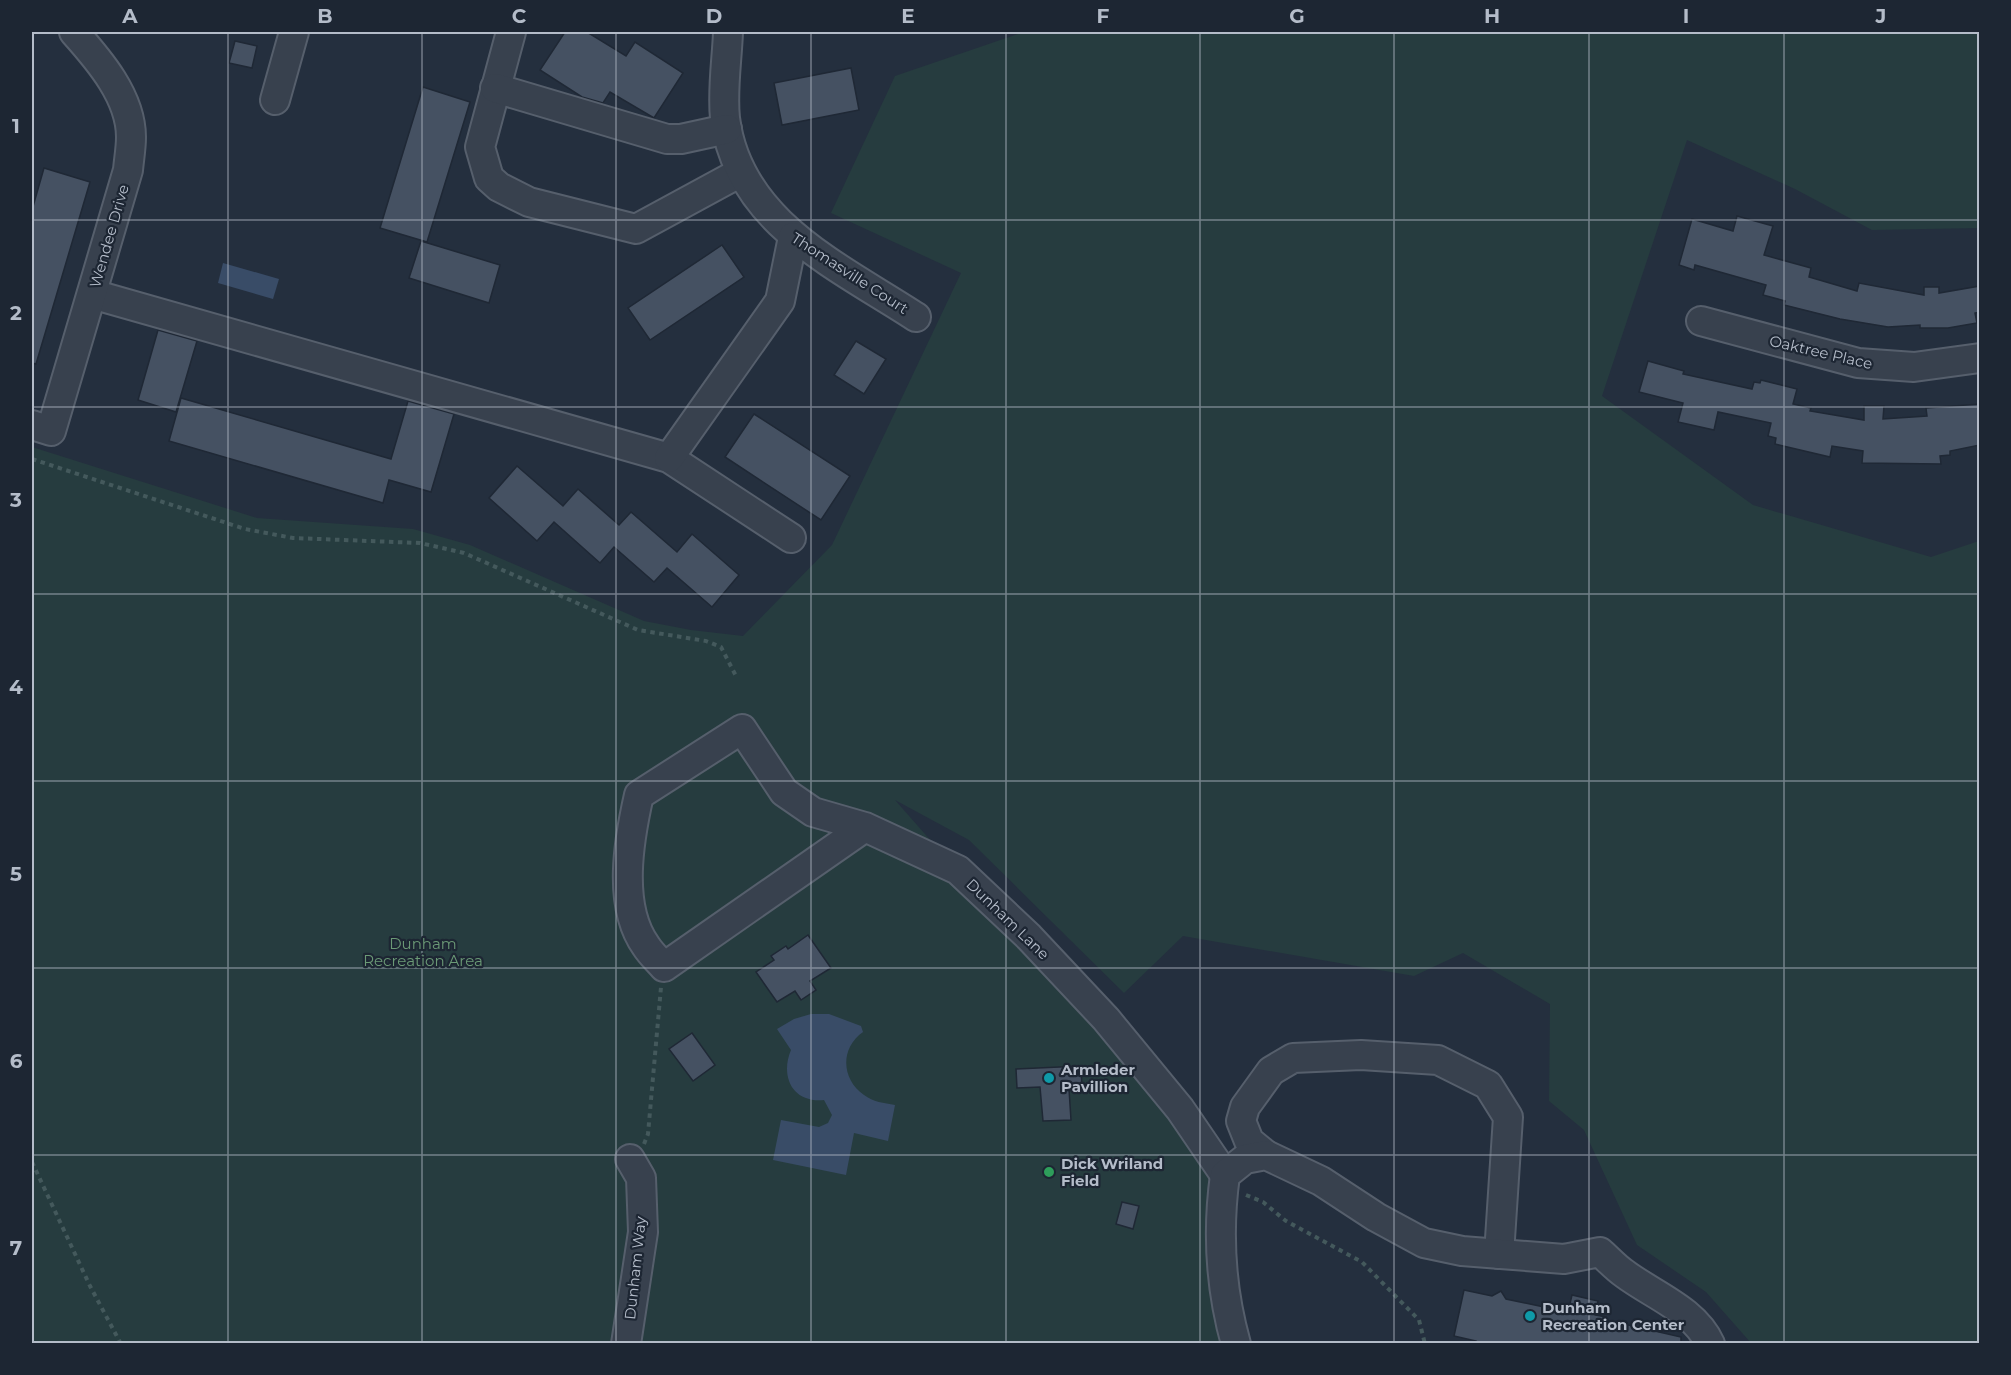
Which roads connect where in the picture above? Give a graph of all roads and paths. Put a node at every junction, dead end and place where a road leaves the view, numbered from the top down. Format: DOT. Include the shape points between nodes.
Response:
graph roads {
  1 [pos="74,32"];
  2 [pos="294,32"];
  3 [pos="511,32"];
  4 [pos="728,32"];
  5 [pos="495,88"];
  6 [pos="275,100"];
  7 [pos="727,129"];
  8 [pos="741,172"];
  9 [pos="793,237"];
  10 [pos="92,294"];
  11 [pos="916,317"];
  12 [pos="1701,321"];
  13 [pos="1980,358"];
  14 [pos="32,425"];
  15 [pos="32,459"];
  16 [pos="669,459"];
  17 [pos="791,538"];
  18 [pos="737,678"];
  19 [pos="865,826"];
  20 [pos="664,968"];
  21 [pos="1241,1120"];
  22 [pos="1266,1155"];
  23 [pos="630,1159"];
  24 [pos="32,1162"];
  25 [pos="1235,1184"];
  26 [pos="1499,1254"];
  27 [pos="121,1344"];
  28 [pos="626,1344"];
  29 [pos="1236,1344"];
  30 [pos="1425,1344"];
  31 [pos="1710,1344"];
  1 -- 10 [label="street, Wendee Drive" via="103,64 121,95 132,135 128,170"];
  2 -- 6 [label="street"];
  3 -- 5 [label="street"];
  4 -- 7 [label="street, Thomasville Court" via="724,100"];
  5 -- 7 [label="street" via="667,139"];
  5 -- 8 [label="street" via="480,147 483,163 489,178 499,188 529,202 636,229"];
  7 -- 8 [label="street, Thomasville Court"];
  8 -- 9 [label="street, Thomasville Court" via="755,197"];
  9 -- 11 [label="street, Thomasville Court"];
  9 -- 16 [label="street" via="780,301"];
  10 -- 14 [label="street, Wendee Drive" via="51,431"];
  10 -- 16 [label="street"];
  12 -- 13 [label="street, Oaktree Place" via="1858,363 1914,367"];
  15 -- 18 [label="path" via="245,529 293,538 420,543 464,553 638,630 722,647"];
  16 -- 17 [label="street"];
  19 -- 20 [label="street"];
  19 -- 20 [label="street, Dunham Lane" via="813,812 784,792 742,729 639,795 628,840 629,902 644,944"];
  19 -- 25 [label="street, Dunham Lane" via="958,870 1029,937 1106,1019"];
  20 -- 23 [label="path" via="648,1134 643,1147"];
  21 -- 22 [label="street" via="1249,1141"];
  21 -- 25 [label="street" via="1234,1125 1225,1147"];
  21 -- 26 [label="street" via="1245,1107 1271,1071 1293,1058 1361,1055 1438,1060 1488,1085 1508,1117"];
  22 -- 25 [label="street" via="1245,1159"];
  22 -- 26 [label="street" via="1321,1181 1424,1243"];
  23 -- 28 [label="street, Dunham Way" via="641,1178 642,1232"];
  24 -- 27 [label="path"];
  25 -- 29 [label="street" via="1219,1243"];
  25 -- 30 [label="path" via="1286,1221 1362,1262 1419,1320"];
  26 -- 31 [label="street" via="1564,1259 1600,1252 1704,1330"];
}
